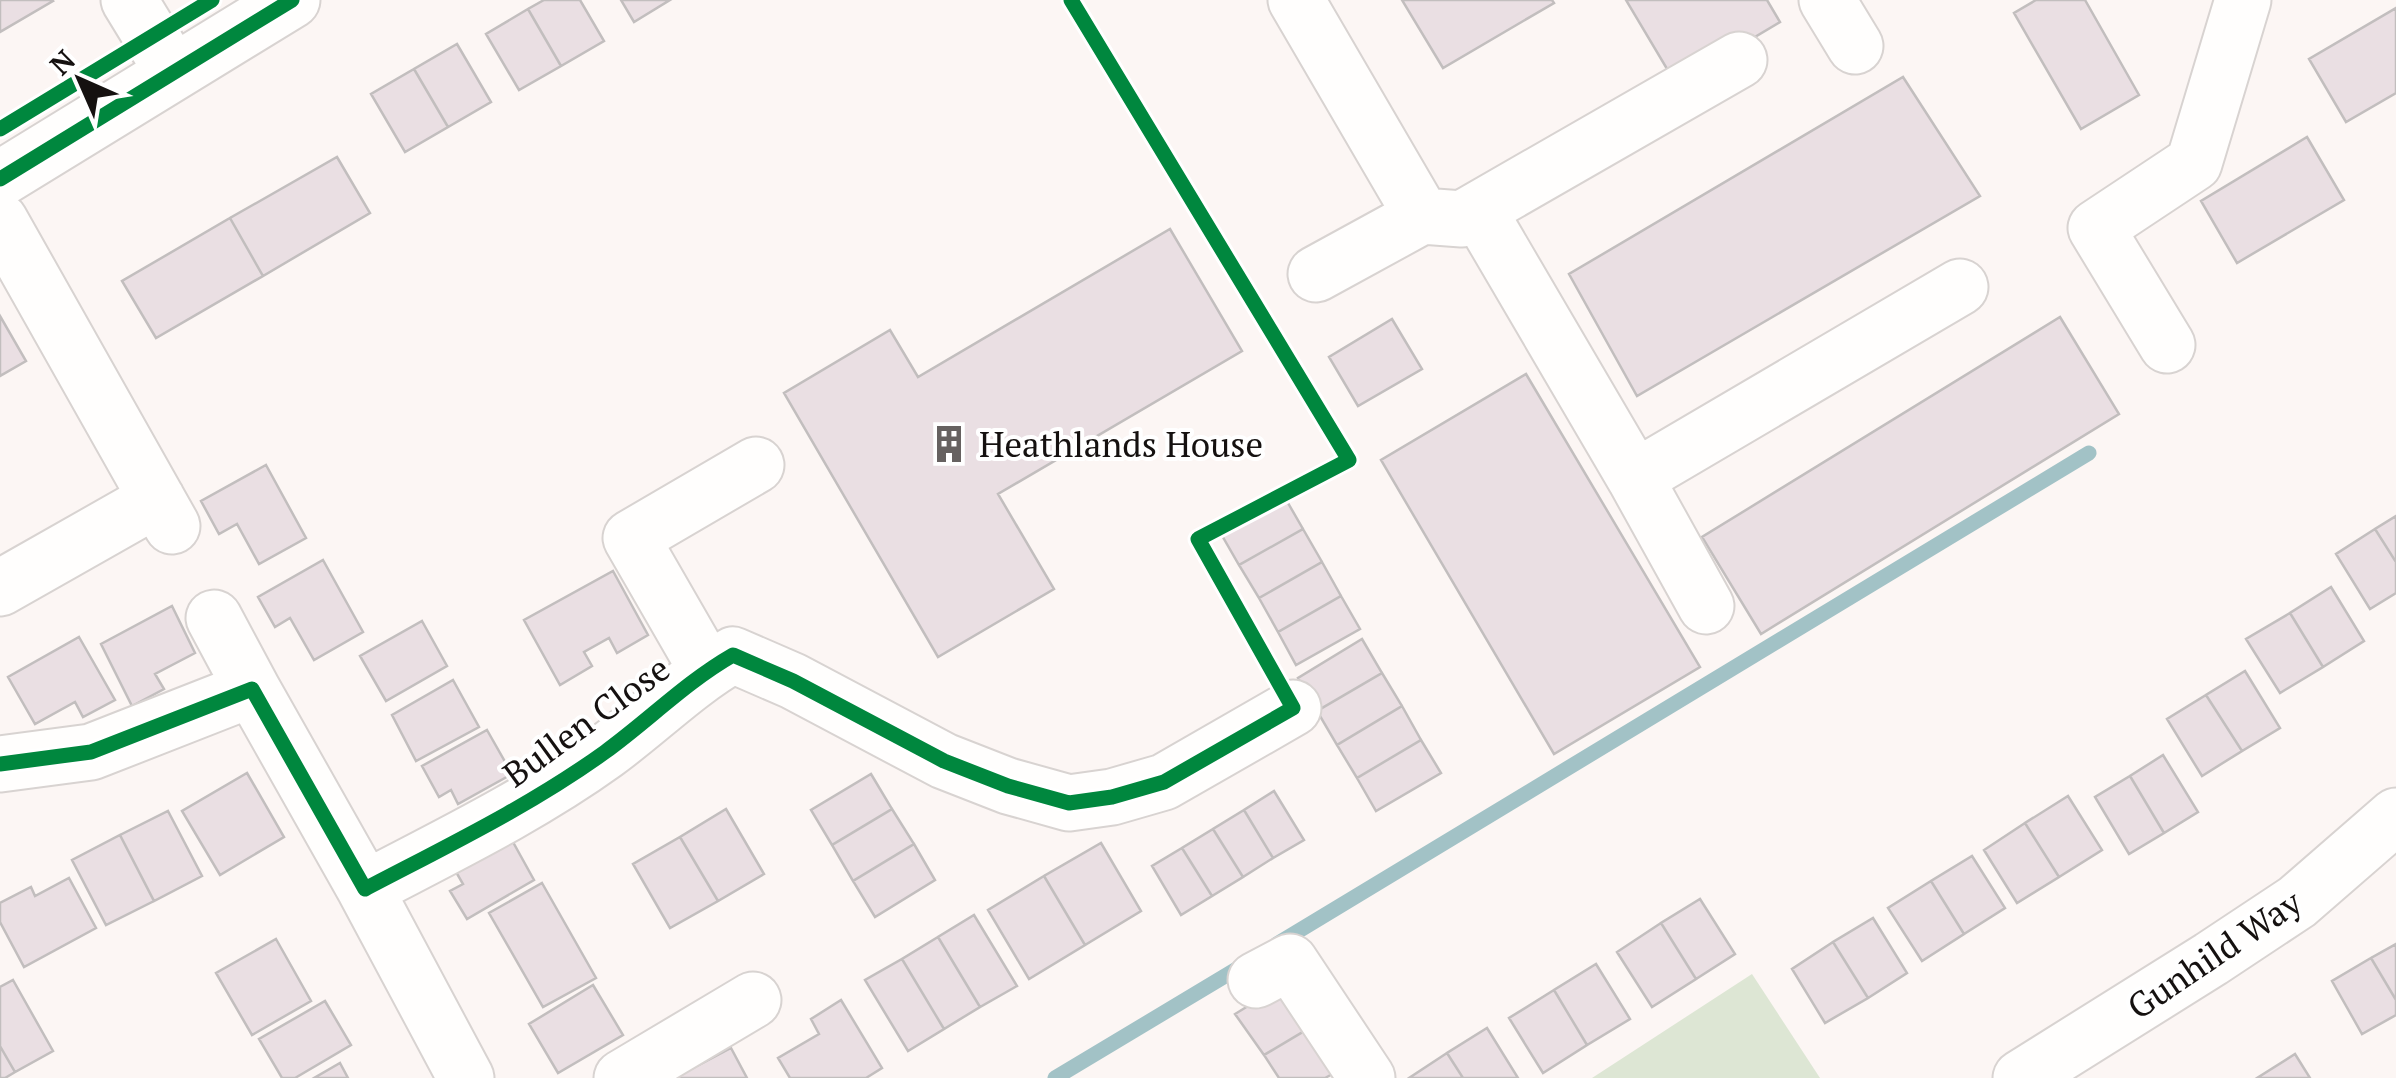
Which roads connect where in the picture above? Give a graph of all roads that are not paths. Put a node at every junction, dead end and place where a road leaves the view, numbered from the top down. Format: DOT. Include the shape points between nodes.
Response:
graph roads {
  1 [pos="129,0"];
  2 [pos="292,0"];
  3 [pos="1296,0"];
  4 [pos="1827,0"];
  5 [pos="2244,0"];
  6 [pos="1854,46"];
  7 [pos="1739,60"];
  8 [pos="173,72"];
  9 [pos="0,179"];
  10 [pos="1478,210"];
  11 [pos="1422,216"];
  12 [pos="0,221"];
  13 [pos="1316,274"];
  14 [pos="1960,287"];
  15 [pos="2167,344"];
  16 [pos="756,465"];
  17 [pos="1635,478"];
  18 [pos="0,588"];
  19 [pos="1706,606"];
  20 [pos="214,618"];
  21 [pos="707,670"];
  22 [pos="252,689"];
  23 [pos="1294,708"];
  24 [pos="0,764"];
  25 [pos="2396,816"];
  26 [pos="365,888"];
  27 [pos="1256,980"];
  28 [pos="753,1000"];
  29 [pos="2034,1075"];
  30 [pos="466,1078"];
  31 [pos="622,1078"];
  32 [pos="1367,1078"];
  1 -- 8 [label="street"];
  2 -- 8 [label="street"];
  3 -- 11 [label="street"];
  4 -- 6 [label="street"];
  5 -- 15 [label="street" via="2194,162 2096,228"];
  7 -- 10 [label="street"];
  8 -- 9 [label="street"];
  10 -- 11 [label="street" via="1462,219"];
  10 -- 17 [label="street"];
  11 -- 13 [label="street"];
  12 -- 18 [label="street" via="165,512"];
  14 -- 17 [label="street"];
  16 -- 21 [label="street" via="631,538"];
  17 -- 19 [label="street"];
  20 -- 22 [label="street"];
  21 -- 23 [label="street, Bullen Close" via="733,655 944,760 1069,803 1164,782"];
  21 -- 26 [label="street, Bullen Close" via="605,752 496,821"];
  22 -- 24 [label="street" via="92,752"];
  22 -- 26 [label="street"];
  25 -- 29 [label="street, Gunhild Way" via="2297,902"];
  26 -- 30 [label="street"];
  27 -- 32 [label="street" via="1290,962"];
  28 -- 31 [label="street"];
}
